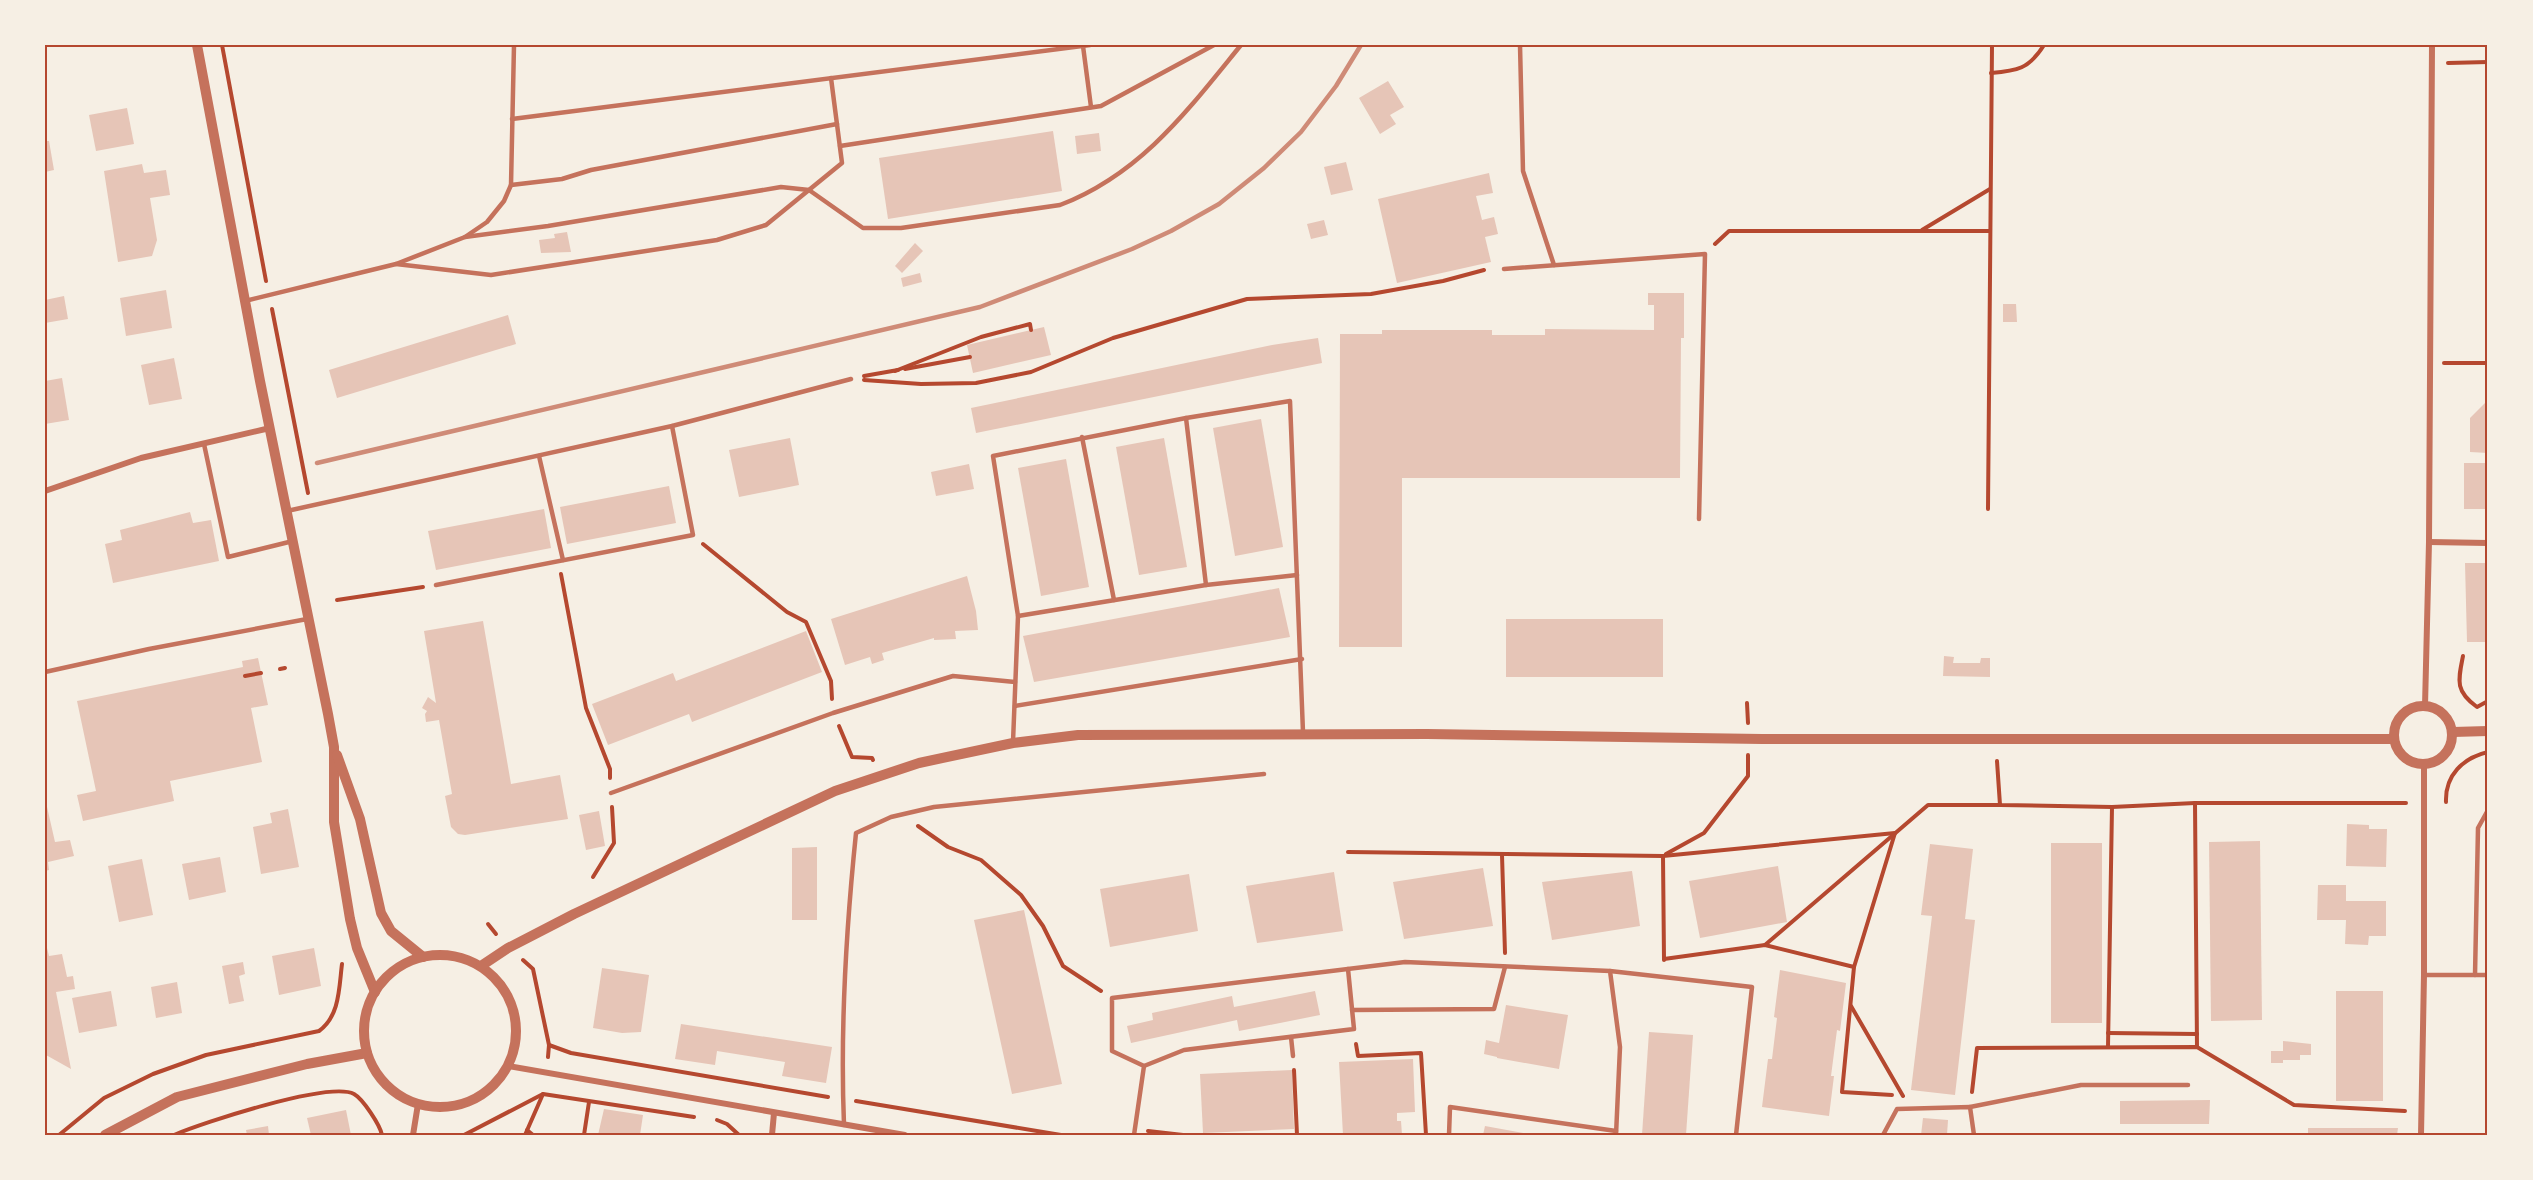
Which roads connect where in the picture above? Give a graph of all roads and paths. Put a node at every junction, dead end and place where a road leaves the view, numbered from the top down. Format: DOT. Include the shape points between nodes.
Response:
graph roads {
  1 [pos="197,45"];
  2 [pos="222,45"];
  3 [pos="514,45"];
  4 [pos="1090,45"];
  5 [pos="1214,45"];
  6 [pos="1241,45"];
  7 [pos="1520,45"];
  8 [pos="1992,45"];
  9 [pos="2044,45"];
  10 [pos="2432,45"];
  11 [pos="1083,46"];
  12 [pos="2488,62"];
  13 [pos="2432,64"];
  14 [pos="1991,73"];
  15 [pos="831,78"];
  16 [pos="1091,107"];
  17 [pos="512,119"];
  18 [pos="837,124"];
  19 [pos="840,146"];
  20 [pos="511,185"];
  21 [pos="1991,189"];
  22 [pos="809,190"];
  23 [pos="1921,231"];
  24 [pos="1990,231"];
  25 [pos="465,237"];
  26 [pos="1705,254"];
  27 [pos="396,264"];
  28 [pos="1554,265"];
  29 [pos="1504,269"];
  30 [pos="1484,270"];
  31 [pos="269,295"];
  32 [pos="245,301"];
  33 [pos="1031,330"];
  34 [pos="970,357"];
  35 [pos="2430,362"];
  36 [pos="2488,363"];
  37 [pos="896,371"];
  38 [pos="851,379"];
  39 [pos="1186,418"];
  40 [pos="672,426"];
  41 [pos="270,428"];
  42 [pos="1082,437"];
  43 [pos="204,444"];
  44 [pos="539,456"];
  45 [pos="45,491"];
  46 [pos="311,506"];
  47 [pos="1988,509"];
  48 [pos="287,511"];
  49 [pos="1699,519"];
  50 [pos="293,541"];
  51 [pos="2430,542"];
  52 [pos="2488,543"];
  53 [pos="561,561"];
  54 [pos="1297,574"];
  55 [pos="436,585"];
  56 [pos="1206,585"];
  57 [pos="337,600"];
  58 [pos="1114,600"];
  59 [pos="1018,616"];
  60 [pos="308,618"];
  61 [pos="2463,656"];
  62 [pos="1302,659"];
  63 [pos="45,672"];
  64 [pos="261,673"];
  65 [pos="245,676"];
  66 [pos="1016,682"];
  67 [pos="2488,701"];
  68 [pos="1015,706"];
  69 [pos="2425,706"];
  70 [pos="2488,731"];
  71 [pos="2453,732"];
  72 [pos="1304,735"];
  73 [pos="2394,739"];
  74 [pos="1013,743"];
  75 [pos="334,747"];
  76 [pos="2488,752"];
  77 [pos="1997,762"];
  78 [pos="2424,765"];
  79 [pos="1264,774"];
  80 [pos="1748,776"];
  81 [pos="611,794"];
  82 [pos="2446,802"];
  83 [pos="2195,803"];
  84 [pos="2406,803"];
  85 [pos="2000,805"];
  86 [pos="2112,807"];
  87 [pos="2488,810"];
  88 [pos="1895,833"];
  89 [pos="1348,852"];
  90 [pos="1502,855"];
  91 [pos="1663,856"];
  92 [pos="593,877"];
  93 [pos="488,924"];
  94 [pos="1765,945"];
  95 [pos="508,948"];
  96 [pos="343,957"];
  97 [pos="423,957"];
  98 [pos="1664,959"];
  99 [pos="481,966"];
  100 [pos="1505,967"];
  101 [pos="1854,967"];
  102 [pos="1348,969"];
  103 [pos="1610,971"];
  104 [pos="2424,975"];
  105 [pos="2475,975"];
  106 [pos="2488,975"];
  107 [pos="1664,977"];
  108 [pos="375,992"];
  109 [pos="1851,1006"];
  110 [pos="1352,1010"];
  111 [pos="1354,1025"];
  112 [pos="2108,1034"];
  113 [pos="2197,1034"];
  114 [pos="1291,1036"];
  115 [pos="549,1045"];
  116 [pos="2108,1047"];
  117 [pos="2197,1047"];
  118 [pos="367,1053"];
  119 [pos="1293,1056"];
  120 [pos="508,1066"];
  121 [pos="1144,1066"];
  122 [pos="1294,1067"];
  123 [pos="547,1074"];
  124 [pos="2188,1085"];
  125 [pos="543,1094"];
  126 [pos="1904,1096"];
  127 [pos="833,1097"];
  128 [pos="1915,1097"];
  129 [pos="843,1099"];
  130 [pos="589,1102"];
  131 [pos="418,1104"];
  132 [pos="1970,1107"];
  133 [pos="2421,1112"];
  134 [pos="774,1113"];
  135 [pos="703,1118"];
  136 [pos="715,1120"];
  137 [pos="844,1125"];
  138 [pos="1135,1132"];
  139 [pos="526,1133"];
  140 [pos="1616,1133"];
  141 [pos="58,1135"];
  142 [pos="105,1135"];
  143 [pos="174,1135"];
  144 [pos="382,1135"];
  145 [pos="414,1135"];
  146 [pos="464,1135"];
  147 [pos="533,1135"];
  148 [pos="584,1135"];
  149 [pos="739,1135"];
  150 [pos="772,1135"];
  151 [pos="905,1135"];
  152 [pos="1061,1135"];
  153 [pos="1183,1135"];
  154 [pos="1298,1135"];
  155 [pos="1426,1135"];
  156 [pos="1449,1135"];
  157 [pos="1736,1135"];
  158 [pos="1883,1135"];
  159 [pos="1974,1135"];
  160 [pos="2421,1135"];
  1 -- 32 [label="street"];
  2 -- 31 [label="path"];
  3 -- 17 [label="lane"];
  4 -- 11 [label="lane"];
  5 -- 16 [label="lane" via="1101,106"];
  6 -- 22 [label="lane" via="1171,130 1138,159 1080,198 1060,206 901,228 863,228"];
  7 -- 28 [label="lane" via="1523,171"];
  8 -- 14 [label="path"];
  9 -- 14 [label="path" via="2036,57 2016,71"];
  10 -- 13 [label="street"];
  11 -- 15 [label="lane"];
  11 -- 16 [label="lane"];
  12 -- 13 [label="path"];
  13 -- 35 [label="street"];
  14 -- 21 [label="path"];
  15 -- 17 [label="lane"];
  15 -- 18 [label="lane"];
  16 -- 19 [label="lane"];
  17 -- 20 [label="lane"];
  18 -- 19 [label="lane"];
  18 -- 20 [label="lane" via="591,170 562,179"];
  19 -- 22 [label="lane" via="842,163"];
  20 -- 25 [label="lane" via="487,222"];
  21 -- 23 [label="path"];
  21 -- 24 [label="path"];
  22 -- 25 [label="lane" via="771,188"];
  22 -- 27 [label="lane" via="766,225 717,240 491,275"];
  23 -- 24 [label="path"];
  23 -- 26 [label="path" via="1729,231"];
  24 -- 47 [label="path"];
  25 -- 27 [label="lane"];
  26 -- 28 [label="lane"];
  26 -- 49 [label="lane"];
  27 -- 31 [label="lane"];
  28 -- 29 [label="lane"];
  30 -- 38 [label="path" via="1371,294 1247,299 1113,338 1031,372 976,383"];
  31 -- 32 [label="lane"];
  31 -- 46 [label="path"];
  32 -- 41 [label="street"];
  33 -- 37 [label="path" via="1030,324 981,337"];
  34 -- 37 [label="path"];
  35 -- 36 [label="path"];
  35 -- 51 [label="street"];
  37 -- 38 [label="path"];
  38 -- 40 [label="lane"];
  39 -- 42 [label="lane"];
  39 -- 54 [label="lane" via="1290,401"];
  39 -- 56 [label="lane"];
  40 -- 44 [label="lane"];
  40 -- 53 [label="lane" via="693,535"];
  41 -- 43 [label="street"];
  41 -- 48 [label="street"];
  42 -- 58 [label="lane"];
  42 -- 59 [label="lane" via="993,456"];
  43 -- 45 [label="street" via="141,458"];
  43 -- 50 [label="lane" via="228,557"];
  44 -- 46 [label="lane"];
  44 -- 53 [label="lane"];
  46 -- 48 [label="lane"];
  48 -- 50 [label="street"];
  50 -- 60 [label="street"];
  51 -- 52 [label="street"];
  51 -- 69 [label="street"];
  53 -- 55 [label="lane"];
  53 -- 81 [label="path" via="586,708 610,769"];
  54 -- 56 [label="lane"];
  54 -- 62 [label="lane"];
  55 -- 57 [label="path"];
  56 -- 58 [label="lane"];
  58 -- 59 [label="lane"];
  59 -- 66 [label="lane"];
  60 -- 63 [label="lane"];
  60 -- 75 [label="street"];
  61 -- 67 [label="path" via="2458,681 2461,692 2477,707"];
  62 -- 68 [label="lane"];
  62 -- 72 [label="lane"];
  64 -- 65 [label="path"];
  66 -- 68 [label="lane"];
  66 -- 81 [label="lane" via="953,676 833,713"];
  68 -- 74 [label="lane"];
  69 -- 71 [label="street" via="2444,714"];
  69 -- 73 [label="street" via="2402,715 2395,726"];
  70 -- 71 [label="street"];
  71 -- 78 [label="street" via="2445,755"];
  72 -- 73 [label="street"];
  72 -- 74 [label="street" via="1078,735"];
  73 -- 78 [label="street" via="2404,758"];
  74 -- 95 [label="street" via="919,763 835,791"];
  75 -- 97 [label="street" via="360,819 381,913 391,932"];
  75 -- 108 [label="street" via="334,822 346,897 357,948"];
  76 -- 82 [label="path" via="2457,769 2448,782"];
  77 -- 85 [label="path"];
  78 -- 104 [label="street"];
  79 -- 129 [label="lane" via="934,807 891,817 856,833 841,1035"];
  80 -- 91 [label="path" via="1704,833"];
  81 -- 92 [label="path" via="614,843"];
  83 -- 84 [label="path"];
  83 -- 86 [label="path"];
  83 -- 113 [label="path"];
  85 -- 86 [label="path"];
  85 -- 88 [label="path" via="1928,805"];
  86 -- 112 [label="path"];
  87 -- 105 [label="lane" via="2478,828"];
  88 -- 91 [label="path"];
  88 -- 94 [label="path"];
  88 -- 101 [label="path"];
  89 -- 90 [label="path"];
  90 -- 91 [label="path"];
  90 -- 100 [label="path"];
  91 -- 98 [label="path"];
  93 -- 95 [label="path"];
  94 -- 98 [label="path"];
  94 -- 101 [label="path"];
  95 -- 99 [label="street"];
  95 -- 115 [label="path" via="533,969"];
  96 -- 141 [label="path" via="335,1012 319,1031 206,1055 153,1074 104,1098"];
  97 -- 99 [label="street" via="443,955"];
  97 -- 108 [label="street" via="402,965"];
  98 -- 107 [label="path"];
  99 -- 120 [label="street" via="507,994 514,1012 514,1048"];
  100 -- 102 [label="lane" via="1405,962"];
  100 -- 103 [label="lane"];
  100 -- 110 [label="lane" via="1494,1009"];
  101 -- 109 [label="path"];
  102 -- 110 [label="lane"];
  102 -- 121 [label="lane" via="1112,998 1112,1051"];
  103 -- 107 [label="lane"];
  103 -- 140 [label="lane" via="1620,1047"];
  104 -- 105 [label="lane"];
  104 -- 133 [label="street"];
  105 -- 106 [label="lane"];
  107 -- 157 [label="lane" via="1752,987"];
  108 -- 118 [label="street" via="364,1023"];
  109 -- 126 [label="path"];
  109 -- 126 [label="path" via="1842,1092"];
  110 -- 111 [label="lane"];
  111 -- 114 [label="lane" via="1354,1029"];
  111 -- 155 [label="path" via="1358,1056 1421,1053"];
  112 -- 113 [label="path"];
  112 -- 116 [label="path"];
  113 -- 117 [label="path"];
  114 -- 119 [label="lane"];
  114 -- 121 [label="lane" via="1185,1050"];
  115 -- 123 [label="path"];
  115 -- 127 [label="path" via="572,1053"];
  116 -- 117 [label="path"];
  116 -- 132 [label="path" via="1977,1048"];
  117 -- 133 [label="path" via="2294,1105"];
  118 -- 131 [label="street" via="389,1088"];
  118 -- 142 [label="street" via="177,1097"];
  120 -- 123 [label="street"];
  120 -- 131 [label="street" via="492,1087 470,1101 453,1106"];
  121 -- 138 [label="lane"];
  122 -- 154 [label="path"];
  123 -- 125 [label="path"];
  123 -- 134 [label="street"];
  124 -- 132 [label="lane" via="2081,1085"];
  125 -- 130 [label="path"];
  125 -- 139 [label="path"];
  125 -- 146 [label="path"];
  126 -- 128 [label="path"];
  129 -- 137 [label="lane"];
  129 -- 152 [label="path"];
  130 -- 135 [label="path"];
  130 -- 148 [label="path"];
  131 -- 145 [label="street"];
  132 -- 158 [label="lane" via="1897,1109"];
  132 -- 159 [label="lane"];
  133 -- 160 [label="street"];
  134 -- 137 [label="street"];
  134 -- 150 [label="street"];
  136 -- 149 [label="path"];
  137 -- 151 [label="street"];
  138 -- 153 [label="path"];
  139 -- 147 [label="path"];
  140 -- 156 [label="lane" via="1450,1107"];
  143 -- 144 [label="path" via="207,1121 339,1090 355,1094 380,1125"];
}
